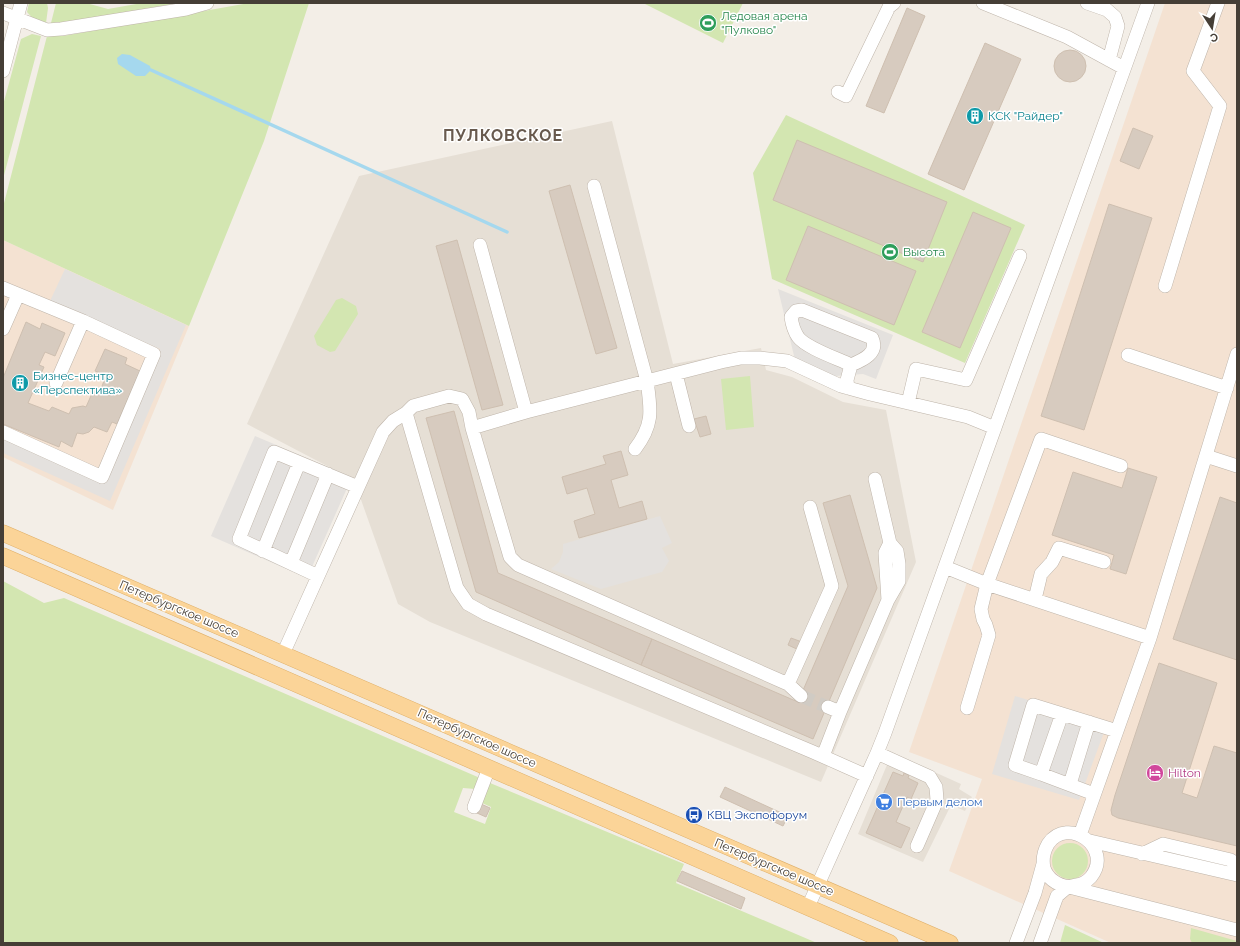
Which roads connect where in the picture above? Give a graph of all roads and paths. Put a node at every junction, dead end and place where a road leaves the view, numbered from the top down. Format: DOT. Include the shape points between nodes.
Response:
graph roads {
  1 [pos="21,3"];
  2 [pos="207,3"];
  3 [pos="894,3"];
  4 [pos="984,3"];
  5 [pos="1087,3"];
  6 [pos="1148,3"];
  7 [pos="1218,3"];
  8 [pos="3,14"];
  9 [pos="17,19"];
  10 [pos="1109,60"];
  11 [pos="1124,68"];
  12 [pos="3,71"];
  13 [pos="838,92"];
  14 [pos="594,186"];
  15 [pos="480,245"];
  16 [pos="1020,256"];
  17 [pos="1165,286"];
  18 [pos="3,288"];
  19 [pos="18,295"];
  20 [pos="83,321"];
  21 [pos="3,329"];
  22 [pos="1237,354"];
  23 [pos="1128,355"];
  24 [pos="851,365"];
  25 [pos="676,374"];
  26 [pos="647,381"];
  27 [pos="56,383"];
  28 [pos="848,388"];
  29 [pos="1227,388"];
  30 [pos="908,403"];
  31 [pos="526,412"];
  32 [pos="406,413"];
  33 [pos="689,426"];
  34 [pos="472,428"];
  35 [pos="995,428"];
  36 [pos="3,432"];
  37 [pos="635,449"];
  38 [pos="1206,456"];
  39 [pos="299,462"];
  40 [pos="1121,466"];
  41 [pos="1237,466"];
  42 [pos="328,474"];
  43 [pos="875,479"];
  44 [pos="358,487"];
  45 [pos="810,507"];
  46 [pos="3,532"];
  47 [pos="263,550"];
  48 [pos="3,556"];
  49 [pos="1104,562"];
  50 [pos="291,563"];
  51 [pos="945,567"];
  52 [pos="318,576"];
  53 [pos="987,584"];
  54 [pos="1035,600"];
  55 [pos="1150,638"];
  56 [pos="283,654"];
  57 [pos="788,684"];
  58 [pos="801,696"];
  59 [pos="828,707"];
  60 [pos="967,708"];
  61 [pos="840,712"];
  62 [pos="1062,714"];
  63 [pos="1089,722"];
  64 [pos="1117,731"];
  65 [pos="877,753"];
  66 [pos="822,756"];
  67 [pos="489,768"];
  68 [pos="1041,774"];
  69 [pos="867,776"];
  70 [pos="1070,784"];
  71 [pos="1094,794"];
  72 [pos="474,808"];
  73 [pos="1085,838"];
  74 [pos="917,846"];
  75 [pos="1142,854"];
  76 [pos="1043,864"];
  77 [pos="1237,868"];
  78 [pos="1237,875"];
  79 [pos="818,886"];
  80 [pos="1070,887"];
  81 [pos="808,907"];
  82 [pos="1237,930"];
  83 [pos="890,943"];
  84 [pos="950,943"];
  85 [pos="1016,943"];
  86 [pos="1040,943"];
  1 -- 9 [label="street"];
  2 -- 9 [label="street" via="186,9 61,29 47,30"];
  3 -- 13 [label="street" via="889,7 846,96"];
  4 -- 10 [label="street" via="1067,37"];
  5 -- 10 [label="street" via="1107,10 1115,16 1118,26"];
  6 -- 11 [label="street"];
  7 -- 17 [label="street" via="1193,71 1220,106"];
  8 -- 9 [label="street"];
  9 -- 12 [label="street"];
  10 -- 11 [label="street"];
  11 -- 35 [label="street"];
  14 -- 26 [label="street"];
  15 -- 31 [label="street"];
  16 -- 30 [label="street" via="966,380 916,369"];
  18 -- 19 [label="street"];
  19 -- 20 [label="street"];
  19 -- 21 [label="street"];
  20 -- 27 [label="street"];
  20 -- 36 [label="street" via="154,354 102,477"];
  22 -- 29 [label="street"];
  23 -- 29 [label="street"];
  24 -- 24 [label="street" via="864,360 873,351 872,338 802,310 796,311 791,317 799,338 806,344"];
  24 -- 28 [label="street" via="847,380"];
  25 -- 26 [label="street"];
  25 -- 28 [label="street" via="741,358 760,358 788,361"];
  25 -- 33 [label="street"];
  26 -- 31 [label="street"];
  26 -- 37 [label="street" via="649,421 644,437"];
  28 -- 30 [label="street"];
  29 -- 38 [label="street"];
  30 -- 35 [label="street" via="968,417"];
  31 -- 34 [label="street"];
  32 -- 34 [label="street" via="413,406 449,396 462,399 469,412"];
  32 -- 44 [label="street" via="393,421 383,432"];
  32 -- 66 [label="street" via="457,588 468,604 486,614"];
  34 -- 57 [label="street" via="510,557 518,565"];
  35 -- 51 [label="street"];
  38 -- 41 [label="street"];
  38 -- 55 [label="street"];
  39 -- 42 [label="street"];
  39 -- 47 [label="street"];
  39 -- 47 [label="street" via="274,452 238,539"];
  40 -- 53 [label="street" via="1041,439"];
  42 -- 44 [label="street"];
  42 -- 50 [label="street"];
  43 -- 61 [label="street" via="890,543 885,553 888,600"];
  44 -- 52 [label="street"];
  45 -- 57 [label="street" via="832,586"];
  46 -- 56 [label="main road, Петербургское шоссе"];
  47 -- 50 [label="street"];
  48 -- 67 [label="main road, Петербургское шоссе"];
  49 -- 54 [label="street" via="1059,548 1052,562 1041,574"];
  50 -- 52 [label="street"];
  51 -- 53 [label="street"];
  51 -- 65 [label="street"];
  52 -- 56 [label="street"];
  53 -- 54 [label="street"];
  53 -- 60 [label="street" via="980,609 988,635"];
  54 -- 55 [label="street"];
  55 -- 64 [label="street"];
  56 -- 79 [label="main road, Петербургское шоссе"];
  57 -- 58 [label="street"];
  59 -- 61 [label="street"];
  61 -- 66 [label="street"];
  62 -- 63 [label="street"];
  62 -- 68 [label="street"];
  62 -- 68 [label="street" via="1033,705 1015,765"];
  63 -- 64 [label="street"];
  63 -- 70 [label="street"];
  64 -- 71 [label="street"];
  65 -- 69 [label="street"];
  65 -- 74 [label="street" via="930,777 936,787 937,800"];
  66 -- 69 [label="street"];
  67 -- 72 [label="street"];
  67 -- 81 [label="main road, Петербургское шоссе"];
  68 -- 70 [label="street"];
  69 -- 79 [label="street"];
  70 -- 71 [label="street"];
  71 -- 73 [label="street"];
  73 -- 75 [label="street"];
  73 -- 76 [label="street" via="1064,833 1053,839 1046,848"];
  73 -- 80 [label="street" via="1097,855 1095,871 1085,883"];
  75 -- 77 [label="street" via="1162,844 1231,860"];
  75 -- 78 [label="street"];
  76 -- 80 [label="street" via="1050,878 1062,886"];
  76 -- 85 [label="street" via="1036,893"];
  79 -- 81 [label="street"];
  79 -- 84 [label="main road, Петербургское шоссе"];
  80 -- 82 [label="street"];
  80 -- 86 [label="street" via="1057,896"];
  81 -- 83 [label="main road, Петербургское шоссе"];
}
